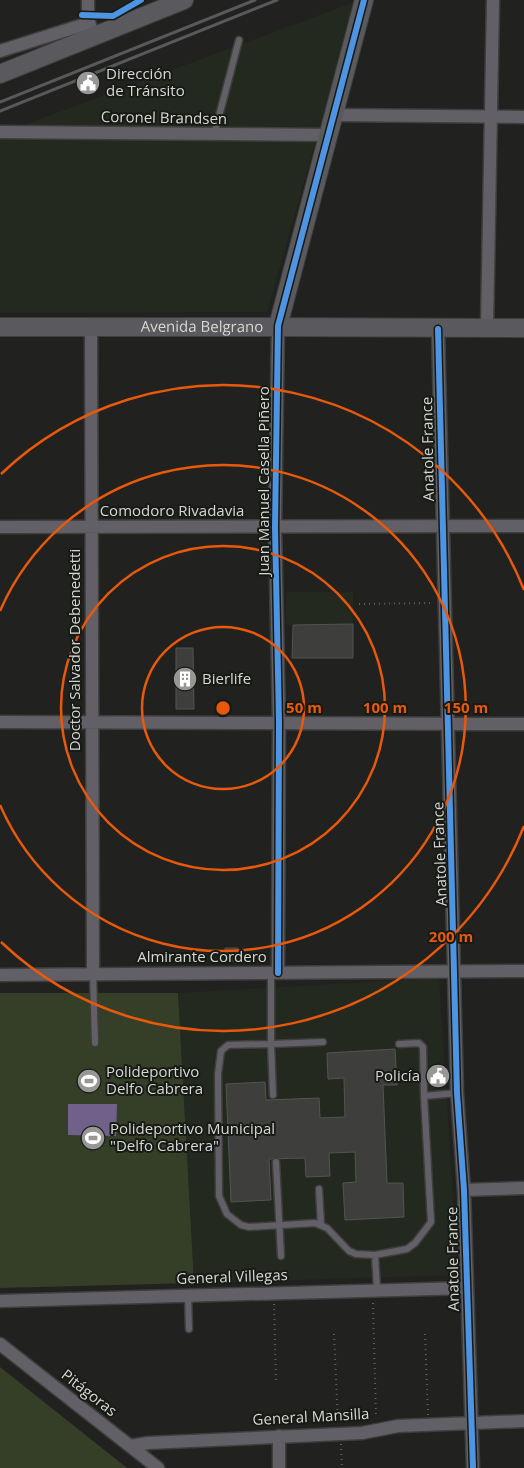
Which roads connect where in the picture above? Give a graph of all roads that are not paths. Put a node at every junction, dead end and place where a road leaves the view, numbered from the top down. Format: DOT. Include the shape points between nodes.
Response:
graph roads {
  1 [pos="88,0"];
  2 [pos="184,0"];
  3 [pos="364,0"];
  4 [pos="493,0"];
  5 [pos="92,29"];
  6 [pos="239,40"];
  7 [pos="0,51"];
  8 [pos="0,74"];
  9 [pos="334,115"];
  10 [pos="491,117"];
  11 [pos="524,117"];
  12 [pos="0,132"];
  13 [pos="214,135"];
  14 [pos="328,135"];
  15 [pos="0,326"];
  16 [pos="90,326"];
  17 [pos="278,326"];
  18 [pos="487,328"];
  19 [pos="524,328"];
  20 [pos="438,329"];
  21 [pos="444,526"];
  22 [pos="524,526"];
  23 [pos="0,527"];
  24 [pos="90,527"];
  25 [pos="275,527"];
  26 [pos="91,721"];
  27 [pos="0,722"];
  28 [pos="279,722"];
  29 [pos="448,724"];
  30 [pos="524,724"];
  31 [pos="524,971"];
  32 [pos="456,973"];
  33 [pos="93,974"];
  34 [pos="275,974"];
  35 [pos="0,975"];
  36 [pos="323,1042"];
  37 [pos="95,1043"];
  38 [pos="271,1044"];
  39 [pos="399,1044"];
  40 [pos="457,1093"];
  41 [pos="273,1096"];
  42 [pos="424,1096"];
  43 [pos="276,1162"];
  44 [pos="524,1188"];
  45 [pos="318,1189"];
  46 [pos="464,1190"];
  47 [pos="280,1225"];
  48 [pos="321,1225"];
  49 [pos="375,1255"];
  50 [pos="281,1256"];
  51 [pos="466,1288"];
  52 [pos="375,1289"];
  53 [pos="188,1295"];
  54 [pos="0,1301"];
  55 [pos="189,1329"];
  56 [pos="0,1344"];
  57 [pos="524,1421"];
  58 [pos="472,1422"];
  59 [pos="278,1436"];
  60 [pos="130,1446"];
  61 [pos="158,1468"];
  62 [pos="279,1468"];
  63 [pos="473,1468"];
  1 -- 5 [label="street"];
  2 -- 5 [label="street"];
  3 -- 9 [label="street, Juan Manuel Casella Piñero"];
  4 -- 10 [label="street"];
  5 -- 7 [label="street"];
  5 -- 8 [label="street"];
  6 -- 13 [label="lane"];
  9 -- 10 [label="street"];
  9 -- 14 [label="street, Juan Manuel Casella Piñero"];
  10 -- 11 [label="street"];
  10 -- 18 [label="street"];
  12 -- 13 [label="street, Coronel Brandsen"];
  13 -- 14 [label="street, Coronel Brandsen"];
  14 -- 17 [label="street, Juan Manuel Casella Piñero"];
  15 -- 16 [label="street, Avenida Belgrano"];
  16 -- 17 [label="street, Avenida Belgrano"];
  16 -- 24 [label="street, Doctor Salvador Debenedetti"];
  17 -- 20 [label="street, Avenida Belgrano"];
  17 -- 25 [label="street, Juan Manuel Casella Piñero"];
  18 -- 19 [label="street, Avenida Belgrano"];
  18 -- 20 [label="street, Avenida Belgrano"];
  20 -- 21 [label="street, Anatole France"];
  21 -- 22 [label="street, Comodoro Rivadavia"];
  21 -- 25 [label="street, Comodoro Rivadavia"];
  21 -- 29 [label="street, Anatole France"];
  23 -- 24 [label="street, Comodoro Rivadavia"];
  24 -- 25 [label="street, Comodoro Rivadavia"];
  24 -- 26 [label="street, Doctor Salvador Debenedetti"];
  25 -- 28 [label="street, Juan Manuel Casella Piñero"];
  26 -- 27 [label="street"];
  26 -- 28 [label="street"];
  26 -- 33 [label="street, Doctor Salvador Debenedetti"];
  28 -- 29 [label="street"];
  28 -- 34 [label="street, Juan Manuel Casella Piñero"];
  29 -- 30 [label="street"];
  29 -- 32 [label="street, Anatole France"];
  31 -- 32 [label="street, Almirante Cordero"];
  32 -- 34 [label="street, Almirante Cordero"];
  32 -- 40 [label="street, Anatole France"];
  33 -- 34 [label="street, Almirante Cordero"];
  33 -- 35 [label="street, Almirante Cordero"];
  33 -- 37 [label="lane"];
  34 -- 38 [label="lane"];
  36 -- 38 [label="lane"];
  38 -- 41 [label="lane"];
  38 -- 47 [label="lane" via="228,1045 221,1051 218,1074 219,1196 227,1214 242,1225"];
  39 -- 42 [label="lane" via="418,1043 423,1047"];
  40 -- 42 [label="lane"];
  40 -- 46 [label="street, Anatole France"];
  42 -- 49 [label="lane" via="431,1222 407,1249"];
  43 -- 47 [label="lane"];
  44 -- 46 [label="street"];
  45 -- 48 [label="lane"];
  46 -- 51 [label="street, Anatole France"];
  47 -- 48 [label="lane"];
  47 -- 50 [label="lane"];
  48 -- 49 [label="lane" via="349,1250 363,1256"];
  49 -- 52 [label="lane"];
  51 -- 52 [label="street, General Villegas"];
  51 -- 58 [label="street, Anatole France"];
  52 -- 53 [label="street, General Villegas"];
  53 -- 54 [label="street, General Villegas"];
  53 -- 55 [label="lane"];
  56 -- 60 [label="street, Pitágoras"];
  57 -- 58 [label="street, General Mansilla"];
  58 -- 59 [label="street, General Mansilla"];
  58 -- 63 [label="street, Anatole France"];
  59 -- 60 [label="street, General Mansilla" via="148,1442"];
  59 -- 62 [label="street"];
  60 -- 61 [label="street, Pitágoras"];
}
